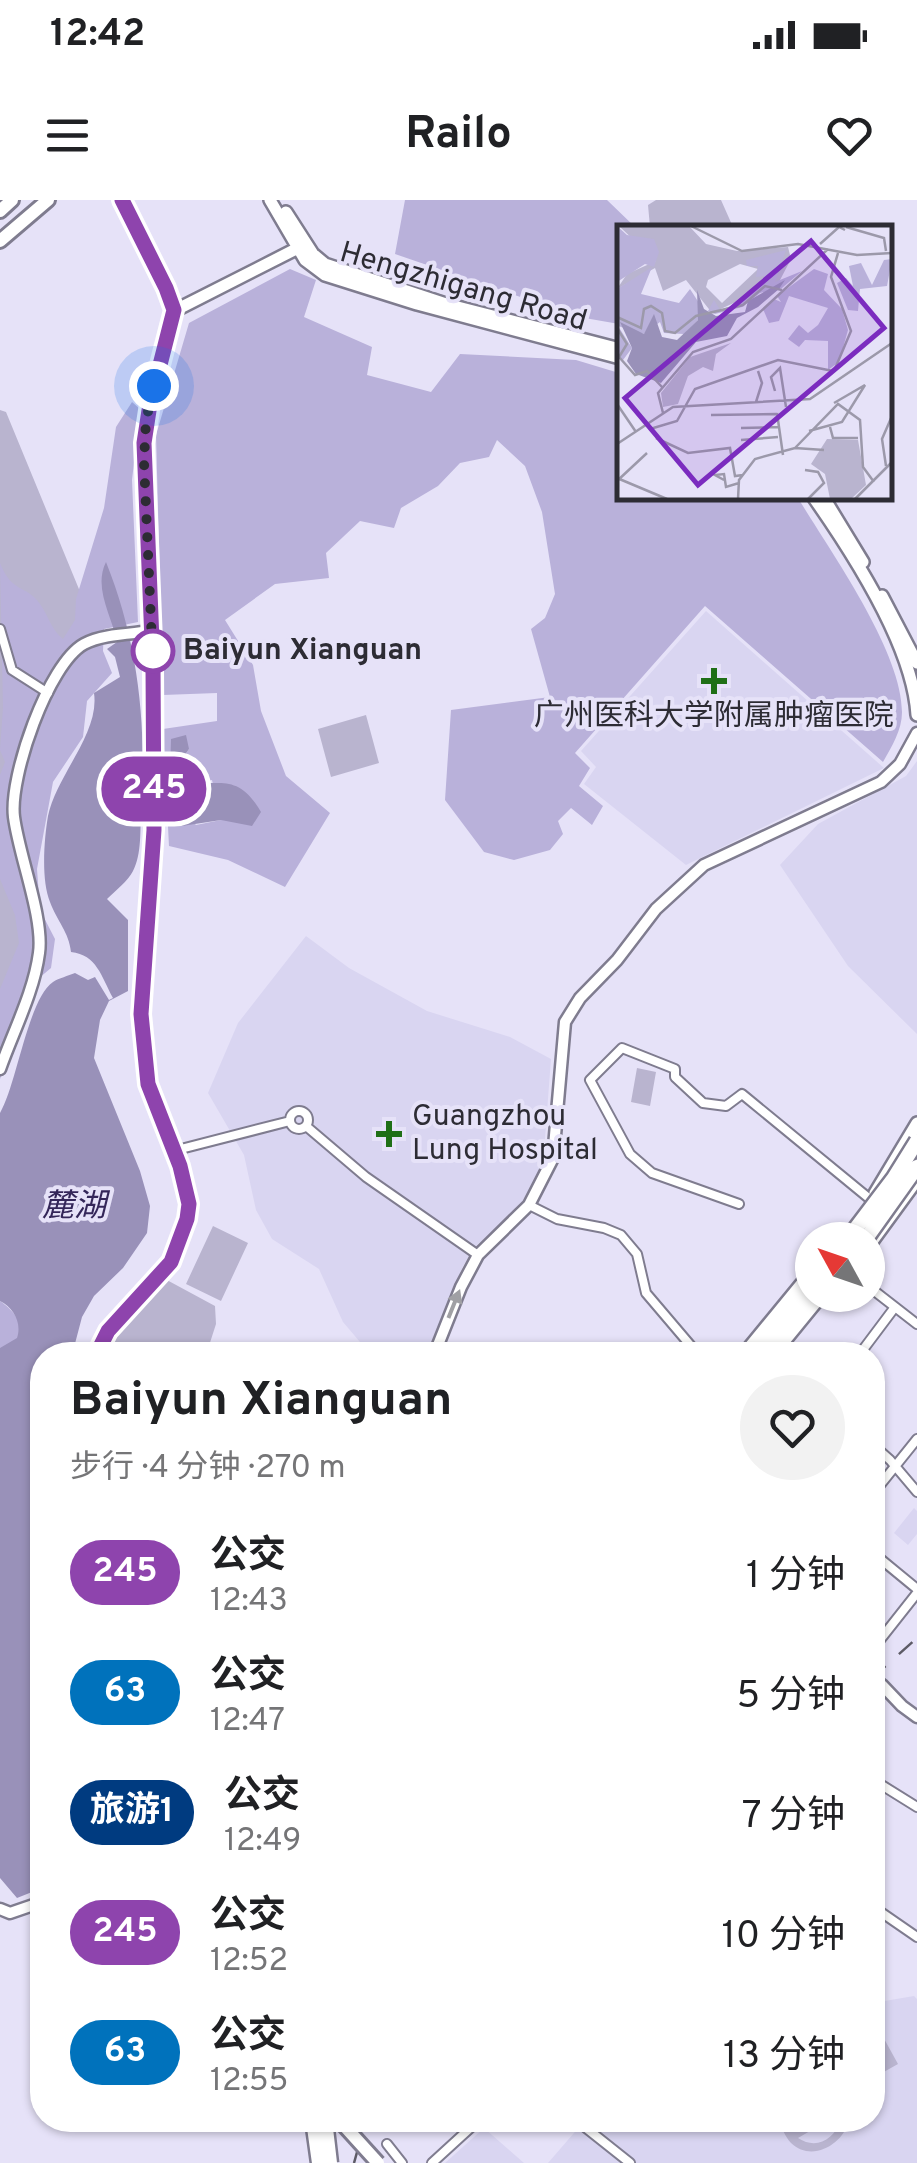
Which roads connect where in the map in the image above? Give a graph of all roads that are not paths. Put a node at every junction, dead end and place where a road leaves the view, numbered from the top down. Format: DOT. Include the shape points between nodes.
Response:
graph roads {
  1 [pos="12,200"];
  2 [pos="48,200"];
  3 [pos="122,200"];
  4 [pos="270,200"];
  5 [pos="278,200"];
  6 [pos="0,211"];
  7 [pos="0,241"];
  8 [pos="302,246"];
  9 [pos="174,310"];
  10 [pos="617,348"];
  11 [pos="617,357"];
  12 [pos="815,500"];
  13 [pos="825,500"];
  14 [pos="0,629"];
  15 [pos="152,631"];
  16 [pos="917,663"];
  17 [pos="48,693"];
  18 [pos="917,715"];
  19 [pos="917,733"];
  20 [pos="0,1069"];
  21 [pos="290,1121"];
  22 [pos="917,1124"];
  23 [pos="306,1126"];
  24 [pos="917,1142"];
  25 [pos="173,1151"];
  26 [pos="917,1165"];
  27 [pos="917,1180"];
  28 [pos="739,1204"];
  29 [pos="529,1205"];
  30 [pos="881,1208"];
  31 [pos="861,1222"];
  32 [pos="862,1222"];
  33 [pos="867,1222"];
  34 [pos="874,1222"];
  35 [pos="879,1222"];
  36 [pos="478,1255"];
  37 [pos="795,1292"];
  38 [pos="885,1299"];
  39 [pos="795,1305"];
  40 [pos="895,1307"];
  41 [pos="806,1312"];
  42 [pos="815,1312"];
  43 [pos="917,1324"];
  44 [pos="102,1342"];
  45 [pos="439,1342"];
  46 [pos="687,1342"];
  47 [pos="754,1342"];
  48 [pos="765,1342"];
  49 [pos="781,1342"];
  50 [pos="790,1342"];
  51 [pos="869,1342"];
  52 [pos="917,1439"];
  53 [pos="885,1456"];
  54 [pos="896,1466"];
  55 [pos="885,1479"];
  56 [pos="917,1492"];
  57 [pos="885,1563"];
  58 [pos="917,1591"];
  59 [pos="885,1633"];
  60 [pos="885,1687"];
  61 [pos="914,1711"];
  62 [pos="885,1787"];
  63 [pos="917,1807"];
  64 [pos="30,1906"];
  65 [pos="0,1909"];
  66 [pos="885,1915"];
  67 [pos="917,1937"];
  68 [pos="315,2132"];
  69 [pos="325,2132"];
  70 [pos="335,2132"];
  71 [pos="350,2132"];
  72 [pos="361,2132"];
  73 [pos="466,2132"];
  74 [pos="591,2132"];
  75 [pos="387,2144"];
  76 [pos="325,2163"];
  77 [pos="378,2163"];
  78 [pos="389,2163"];
  79 [pos="402,2163"];
  80 [pos="432,2163"];
  81 [pos="630,2163"];
  1 -- 6 [label="main road"];
  2 -- 7 [label="main road"];
  3 -- 9 [label="main road"];
  4 -- 8 [label="main road, Hengzhigang Road"];
  5 -- 8 [label="main road, Hengzhigang Road"];
  8 -- 9 [label="main road"];
  8 -- 10 [label="main road, Hengzhigang Road" via="352,274"];
  8 -- 11 [label="main road, Hengzhigang Road" via="310,266 325,275"];
  9 -- 15 [label="main road" via="144,443"];
  12 -- 18 [label="main road" via="907,662"];
  13 -- 16 [label="main road"];
  14 -- 17 [label="street" via="12,670"];
  15 -- 17 [label="street" via="82,645"];
  15 -- 25 [label="main road" via="154,830 142,1028 148,1084"];
  17 -- 20 [label="street" via="20,765 13,812 40,952"];
  19 -- 29 [label="street" via="881,782 688,876 580,998 562,1036 553,1158"];
  21 -- 23 [label="street"];
  21 -- 23 [label="street" via="302,1111"];
  21 -- 25 [label="street"];
  22 -- 30 [label="main road"];
  23 -- 36 [label="street"];
  24 -- 30 [label="main road"];
  24 -- 31 [label="highway, bridge"];
  25 -- 44 [label="main road" via="189,1204 178,1245"];
  26 -- 30 [label="main road"];
  26 -- 35 [label="highway, bridge"];
  27 -- 30 [label="main road"];
  28 -- 30 [label="street" via="652,1173 630,1154 590,1080 622,1048 674,1069 703,1103 726,1106 742,1094"];
  29 -- 36 [label="street"];
  29 -- 46 [label="street" via="622,1235 637,1254 646,1293"];
  30 -- 32 [label="main road"];
  30 -- 33 [label="main road"];
  30 -- 34 [label="main road"];
  45 -- 36 [label="street, one-way"];
  37 -- 47 [label="main road"];
  38 -- 40 [label="street"];
  39 -- 48 [label="highway"];
  40 -- 43 [label="street"];
  40 -- 51 [label="street"];
  41 -- 49 [label="highway"];
  42 -- 50 [label="main road"];
  52 -- 54 [label="street"];
  53 -- 54 [label="street"];
  54 -- 55 [label="street"];
  54 -- 56 [label="street"];
  57 -- 58 [label="street"];
  58 -- 59 [label="street"];
  60 -- 61 [label="street"];
  62 -- 63 [label="street"];
  64 -- 65 [label="street"];
  66 -- 67 [label="street"];
  68 -- 76 [label="highway, bridge"];
  69 -- 76 [label="highway, bridge"];
  70 -- 76 [label="street"];
  71 -- 77 [label="main road, bridge"];
  72 -- 78 [label="main road"];
  73 -- 80 [label="street"];
  74 -- 81 [label="street"];
  75 -- 79 [label="street"];
}
